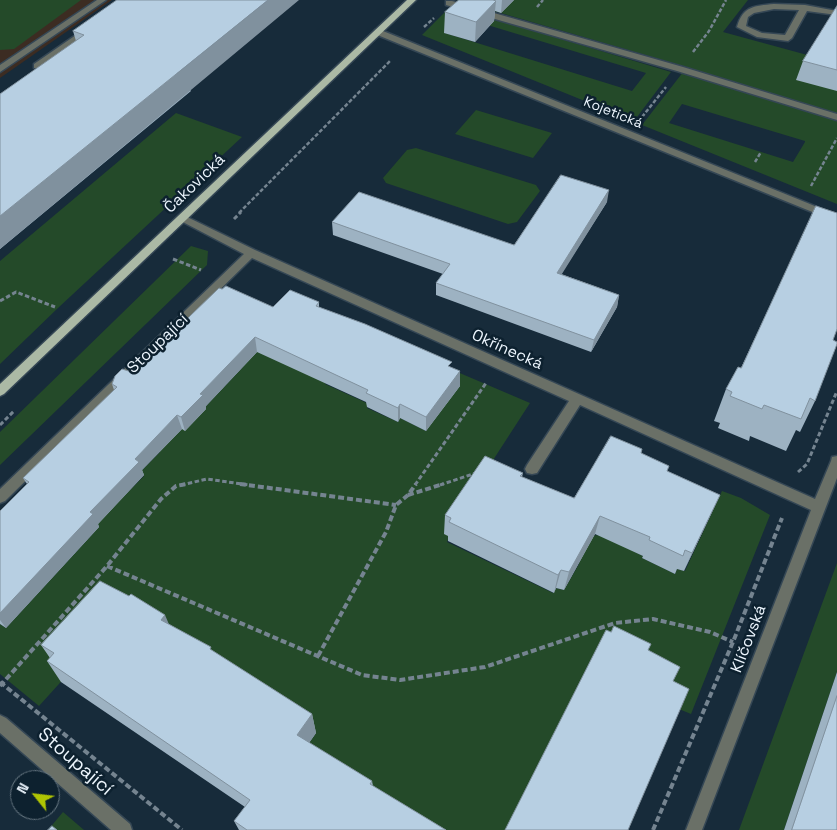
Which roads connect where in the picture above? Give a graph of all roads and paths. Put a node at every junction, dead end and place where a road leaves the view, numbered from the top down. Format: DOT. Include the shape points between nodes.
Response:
graph roads {
  1 [pos="102,0"];
  2 [pos="412,0"];
  3 [pos="726,0"];
  4 [pos="449,3"];
  5 [pos="805,6"];
  6 [pos="837,13"];
  7 [pos="98,22"];
  8 [pos="378,32"];
  9 [pos="406,44"];
  10 [pos="37,66"];
  11 [pos="0,69"];
  12 [pos="680,69"];
  13 [pos="837,117"];
  14 [pos="640,118"];
  15 [pos="837,138"];
  16 [pos="810,187"];
  17 [pos="183,218"];
  18 [pos="837,219"];
  19 [pos="251,253"];
  20 [pos="0,301"];
  21 [pos="80,316"];
  22 [pos="479,377"];
  23 [pos="0,391"];
  24 [pos="577,399"];
  25 [pos="837,460"];
  26 [pos="532,469"];
  27 [pos="477,472"];
  28 [pos="408,495"];
  29 [pos="0,497"];
  30 [pos="396,505"];
  31 [pos="819,508"];
  32 [pos="778,514"];
  33 [pos="107,566"];
  34 [pos="733,642"];
  35 [pos="318,656"];
  36 [pos="1,684"];
  37 [pos="0,724"];
  38 [pos="124,830"];
  39 [pos="182,830"];
  40 [pos="653,830"];
  41 [pos="694,830"];
  1 -- 11 [label="street"];
  2 -- 8 [label="main road, Čakovická"];
  3 -- 12 [label="path"];
  4 -- 9 [label="path"];
  4 -- 12 [label="street"];
  5 -- 5 [label="street" via="788,38 760,35 741,27 745,15 761,4 780,2"];
  5 -- 6 [label="street"];
  7 -- 10 [label="street"];
  8 -- 9 [label="street, Kojetická"];
  8 -- 17 [label="main road, Čakovická"];
  9 -- 18 [label="street, Kojetická"];
  12 -- 13 [label="street"];
  12 -- 14 [label="path"];
  15 -- 16 [label="path"];
  17 -- 19 [label="street, Okřínecká"];
  17 -- 21 [label="main road, Čakovická"];
  19 -- 24 [label="street, Okřínecká"];
  19 -- 29 [label="street, Stoupající"];
  20 -- 21 [label="path" via="16,292"];
  21 -- 23 [label="main road, Čakovická"];
  22 -- 28 [label="path" via="488,381"];
  24 -- 26 [label="street"];
  24 -- 31 [label="street, Okřínecká"];
  25 -- 31 [label="street, Klíčovská"];
  27 -- 28 [label="path"];
  28 -- 30 [label="path"];
  30 -- 33 [label="path" via="207,479 176,486 161,499"];
  30 -- 35 [label="path" via="386,532"];
  31 -- 41 [label="street, Klíčovská"];
  32 -- 34 [label="path" via="783,518"];
  33 -- 35 [label="path"];
  33 -- 36 [label="path"];
  34 -- 35 [label="path" via="710,632 653,619 615,624 485,667 400,680 362,674"];
  34 -- 40 [label="path"];
  36 -- 39 [label="path"];
  37 -- 38 [label="street, Stoupající"];
}
